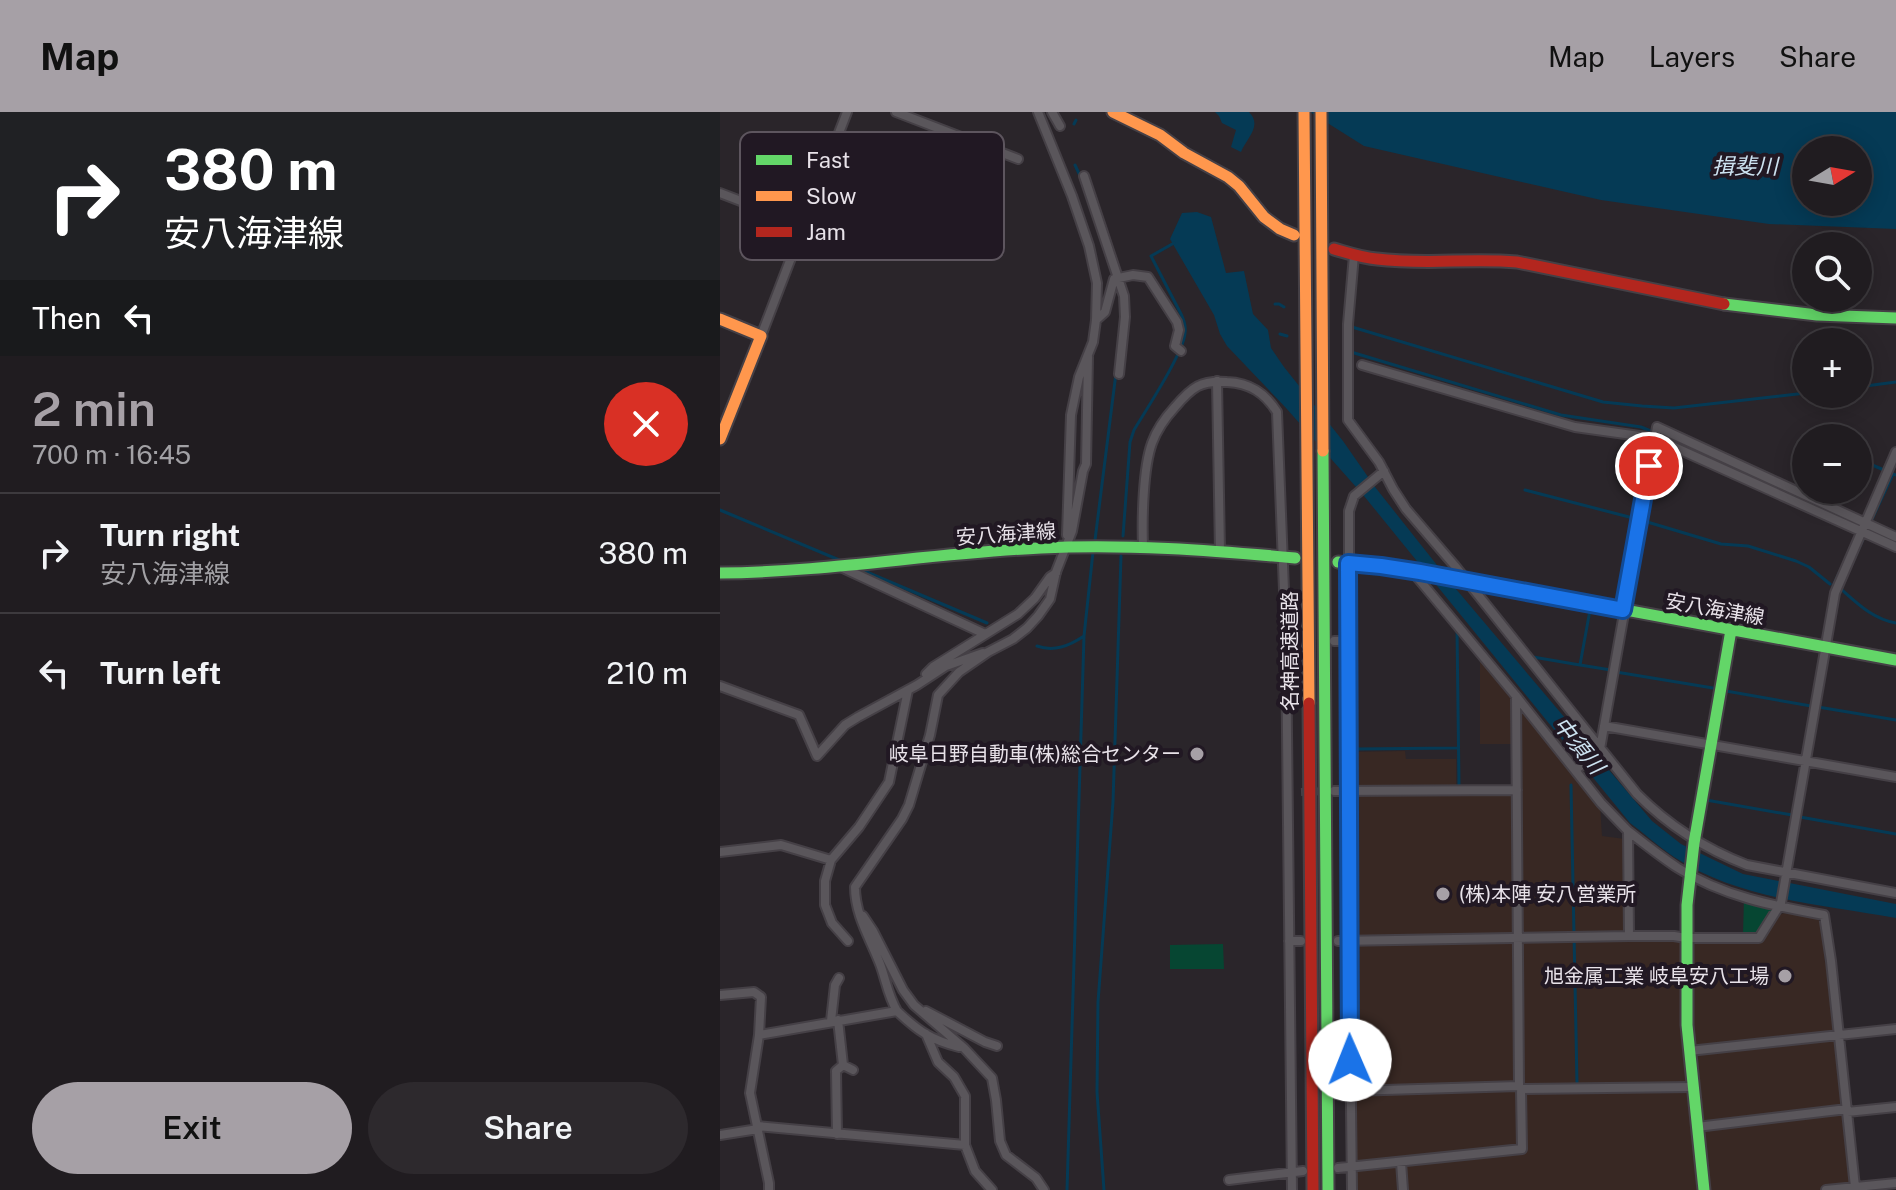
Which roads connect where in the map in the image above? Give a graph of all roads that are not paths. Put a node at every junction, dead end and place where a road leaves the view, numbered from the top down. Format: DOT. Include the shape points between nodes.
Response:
graph roads {
  1 [pos="847,112"];
  2 [pos="896,112"];
  3 [pos="1038,112"];
  4 [pos="1052,112"];
  5 [pos="1113,112"];
  6 [pos="1304,112"];
  7 [pos="1321,112"];
  8 [pos="1060,126"];
  9 [pos="839,132"];
  10 [pos="948,132"];
  11 [pos="1004,154"];
  12 [pos="1018,159"];
  13 [pos="1084,176"];
  14 [pos="720,193"];
  15 [pos="740,201"];
  16 [pos="1294,235"];
  17 [pos="1334,249"];
  18 [pos="1354,255"];
  19 [pos="790,260"];
  20 [pos="1118,277"];
  21 [pos="1896,318"];
  22 [pos="720,319"];
  23 [pos="1096,320"];
  24 [pos="761,336"];
  25 [pos="1181,351"];
  26 [pos="1088,357"];
  27 [pos="1362,365"];
  28 [pos="1119,374"];
  29 [pos="1217,381"];
  30 [pos="1654,438"];
  31 [pos="720,439"];
  32 [pos="1896,452"];
  33 [pos="1381,474"];
  34 [pos="1864,528"];
  35 [pos="1896,537"];
  36 [pos="1143,546"];
  37 [pos="1896,547"];
  38 [pos="1066,548"];
  39 [pos="1220,552"];
  40 [pos="1288,557"];
  41 [pos="1343,563"];
  42 [pos="843,568"];
  43 [pos="1416,571"];
  44 [pos="1056,572"];
  45 [pos="720,573"];
  46 [pos="1462,580"];
  47 [pos="1623,610"];
  48 [pos="1731,630"];
  49 [pos="985,634"];
  50 [pos="1286,641"];
  51 [pos="1300,641"];
  52 [pos="1334,641"];
  53 [pos="1348,641"];
  54 [pos="1824,648"];
  55 [pos="988,652"];
  56 [pos="1896,660"];
  57 [pos="917,685"];
  58 [pos="720,686"];
  59 [pos="908,690"];
  60 [pos="1516,696"];
  61 [pos="1604,726"];
  62 [pos="1711,746"];
  63 [pos="1599,750"];
  64 [pos="1804,762"];
  65 [pos="1578,768"];
  66 [pos="1896,777"];
  67 [pos="1517,790"];
  68 [pos="1334,791"];
  69 [pos="1349,791"];
  70 [pos="1287,792"];
  71 [pos="1301,792"];
  72 [pos="1628,831"];
  73 [pos="1694,842"];
  74 [pos="720,852"];
  75 [pos="831,860"];
  76 [pos="1690,873"];
  77 [pos="1785,876"];
  78 [pos="1896,893"];
  79 [pos="1780,905"];
  80 [pos="858,909"];
  81 [pos="1629,936"];
  82 [pos="1517,938"];
  83 [pos="1686,938"];
  84 [pos="1349,940"];
  85 [pos="848,941"];
  86 [pos="1289,941"];
  87 [pos="1301,941"];
  88 [pos="1338,941"];
  89 [pos="839,978"];
  90 [pos="720,995"];
  91 [pos="914,1005"];
  92 [pos="897,1011"];
  93 [pos="835,1020"];
  94 [pos="1896,1029"];
  95 [pos="926,1034"];
  96 [pos="759,1035"];
  97 [pos="1839,1035"];
  98 [pos="997,1046"];
  99 [pos="964,1048"];
  100 [pos="1689,1051"];
  101 [pos="843,1065"];
  102 [pos="853,1070"];
  103 [pos="1692,1087"];
  104 [pos="1291,1088"];
  105 [pos="1302,1088"];
  106 [pos="1520,1088"];
  107 [pos="1335,1089"];
  108 [pos="1351,1091"];
  109 [pos="1896,1107"];
  110 [pos="1847,1110"];
  111 [pos="1697,1127"];
  112 [pos="758,1128"];
  113 [pos="837,1134"];
  114 [pos="720,1135"];
  115 [pos="965,1145"];
  116 [pos="1401,1162"];
  117 [pos="1352,1167"];
  118 [pos="1338,1168"];
  119 [pos="1303,1171"];
  120 [pos="1292,1173"];
  121 [pos="1255,1177"];
  122 [pos="1229,1180"];
  123 [pos="1896,1183"];
  124 [pos="1854,1188"];
  125 [pos="769,1190"];
  126 [pos="992,1190"];
  127 [pos="1044,1190"];
  128 [pos="1256,1190"];
  129 [pos="1292,1190"];
  130 [pos="1313,1190"];
  131 [pos="1328,1190"];
  132 [pos="1352,1190"];
  133 [pos="1403,1190"];
  134 [pos="1704,1190"];
  135 [pos="1826,1190"];
  1 -- 9 [label="street"];
  2 -- 10 [label="street"];
  3 -- 23 [label="street" via="1089,246 1097,283"];
  4 -- 8 [label="street"];
  5 -- 16 [label="main road" via="1228,177 1264,217"];
  6 -- 130 [label="main road, 名神高速道路"];
  7 -- 131 [label="main road, 名神高速道路"];
  11 -- 12 [label="street"];
  13 -- 20 [label="street"];
  14 -- 15 [label="street"];
  17 -- 18 [label="main road"];
  18 -- 21 [label="main road" via="1397,261 1497,260 1746,307"];
  18 -- 33 [label="street" via="1348,420"];
  19 -- 24 [label="street"];
  20 -- 23 [label="street" via="1111,282 1105,312"];
  20 -- 25 [label="street" via="1148,277 1177,322 1175,346"];
  20 -- 28 [label="street" via="1125,317"];
  22 -- 24 [label="main road"];
  23 -- 26 [label="street"];
  24 -- 31 [label="main road"];
  26 -- 38 [label="street" via="1086,464"];
  26 -- 38 [label="street" via="1071,415"];
  27 -- 30 [label="street" via="1575,427"];
  29 -- 36 [label="street" via="1193,389 1157,432 1149,454"];
  29 -- 39 [label="street"];
  29 -- 40 [label="street" via="1248,385 1277,412"];
  30 -- 34 [label="street" via="1657,427"];
  30 -- 47 [label="street"];
  32 -- 34 [label="street"];
  33 -- 41 [label="street" via="1354,496"];
  33 -- 46 [label="street"];
  34 -- 35 [label="street"];
  34 -- 37 [label="street"];
  34 -- 54 [label="street" via="1835,593"];
  36 -- 38 [label="main road, 安八海津線"];
  36 -- 39 [label="main road, 安八海津線"];
  38 -- 42 [label="main road, 安八海津線"];
  38 -- 44 [label="street"];
  39 -- 40 [label="main road, 安八海津線"];
  40 -- 50 [label="street"];
  41 -- 43 [label="main road, 安八海津線"];
  41 -- 53 [label="street"];
  42 -- 45 [label="main road, 安八海津線"];
  42 -- 49 [label="street"];
  43 -- 46 [label="main road, 安八海津線"];
  43 -- 60 [label="street"];
  44 -- 49 [label="street" via="1018,614"];
  44 -- 55 [label="street" via="1050,599 1038,616 1013,639"];
  46 -- 47 [label="main road, 安八海津線"];
  46 -- 63 [label="street"];
  47 -- 48 [label="main road, 安八海津線"];
  47 -- 61 [label="street"];
  48 -- 54 [label="main road, 安八海津線"];
  48 -- 62 [label="main road"];
  49 -- 57 [label="street" via="933,667"];
  50 -- 51 [label="street"];
  50 -- 70 [label="street"];
  52 -- 53 [label="street"];
  53 -- 69 [label="street"];
  54 -- 56 [label="main road, 安八海津線"];
  54 -- 64 [label="street"];
  55 -- 57 [label="street" via="946,666"];
  55 -- 80 [label="street" via="938,695 909,805 855,887"];
  57 -- 59 [label="street"];
  58 -- 59 [label="street" via="799,715 817,756 845,725"];
  59 -- 75 [label="street" via="889,782"];
  60 -- 67 [label="street"];
  60 -- 72 [label="street"];
  61 -- 62 [label="street"];
  61 -- 63 [label="street"];
  62 -- 64 [label="street"];
  62 -- 73 [label="main road"];
  63 -- 65 [label="street"];
  63 -- 73 [label="street" via="1658,815"];
  64 -- 66 [label="street"];
  64 -- 77 [label="street"];
  67 -- 69 [label="street"];
  67 -- 82 [label="street"];
  68 -- 69 [label="street"];
  69 -- 84 [label="street"];
  70 -- 71 [label="street"];
  70 -- 86 [label="street"];
  72 -- 76 [label="street"];
  72 -- 81 [label="street"];
  73 -- 76 [label="main road"];
  73 -- 77 [label="street"];
  74 -- 75 [label="street" via="781,845"];
  75 -- 85 [label="street" via="825,905"];
  76 -- 79 [label="street" via="1724,891"];
  76 -- 83 [label="main road"];
  77 -- 78 [label="street"];
  77 -- 79 [label="street"];
  79 -- 83 [label="street" via="1759,938"];
  79 -- 97 [label="street" via="1824,915"];
  80 -- 91 [label="street"];
  80 -- 92 [label="street"];
  81 -- 82 [label="street"];
  81 -- 83 [label="street"];
  82 -- 84 [label="street"];
  82 -- 106 [label="street"];
  83 -- 100 [label="main road"];
  84 -- 88 [label="street"];
  84 -- 108 [label="street"];
  86 -- 87 [label="street"];
  86 -- 104 [label="street"];
  89 -- 93 [label="street"];
  90 -- 96 [label="street" via="754,992 761,997"];
  91 -- 98 [label="street"];
  91 -- 99 [label="street"];
  92 -- 93 [label="street"];
  92 -- 95 [label="street"];
  93 -- 96 [label="street"];
  93 -- 101 [label="street"];
  94 -- 97 [label="street"];
  95 -- 99 [label="street"];
  95 -- 115 [label="street" via="938,1062 965,1096"];
  96 -- 112 [label="street" via="750,1093"];
  97 -- 100 [label="street"];
  97 -- 110 [label="street"];
  99 -- 127 [label="street" via="992,1078 1006,1155"];
  100 -- 103 [label="main road"];
  101 -- 102 [label="street"];
  101 -- 113 [label="street" via="836,1071"];
  103 -- 106 [label="street"];
  103 -- 111 [label="main road"];
  104 -- 105 [label="street"];
  104 -- 120 [label="street"];
  106 -- 108 [label="street"];
  106 -- 116 [label="street" via="1522,1149"];
  107 -- 108 [label="street"];
  108 -- 117 [label="street"];
  109 -- 110 [label="street"];
  110 -- 111 [label="street"];
  110 -- 124 [label="street"];
  111 -- 134 [label="main road"];
  112 -- 113 [label="street"];
  112 -- 114 [label="street"];
  112 -- 125 [label="street"];
  113 -- 115 [label="street"];
  115 -- 126 [label="street" via="975,1171"];
  116 -- 117 [label="street"];
  116 -- 133 [label="street"];
  117 -- 118 [label="street"];
  117 -- 132 [label="street"];
  119 -- 120 [label="street"];
  120 -- 121 [label="street"];
  120 -- 129 [label="street"];
  121 -- 122 [label="street"];
  121 -- 128 [label="street"];
  123 -- 124 [label="street"];
  124 -- 135 [label="street"];
}
